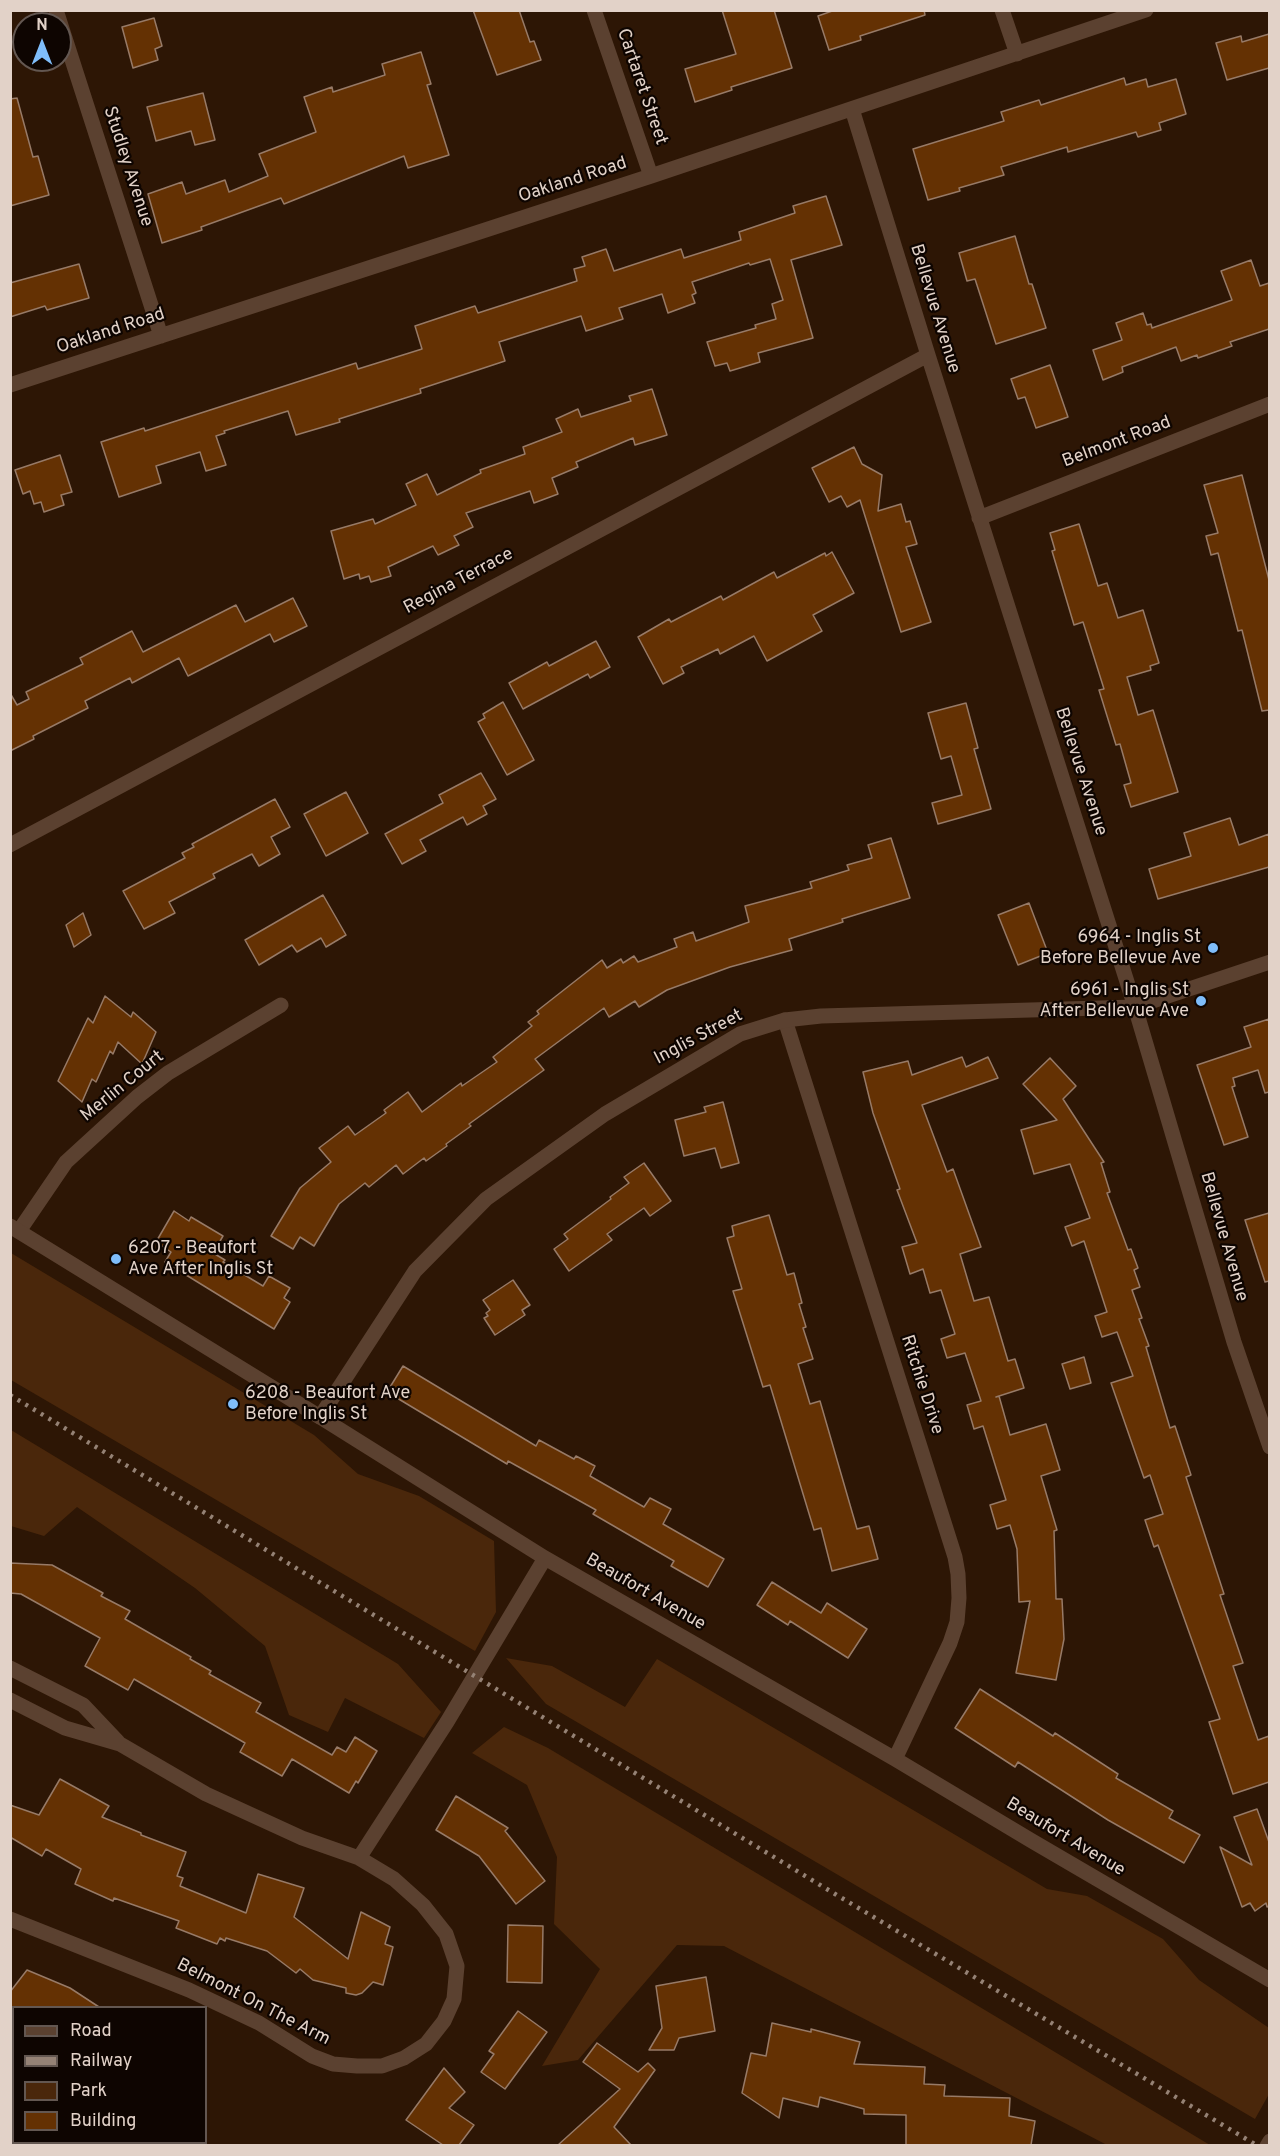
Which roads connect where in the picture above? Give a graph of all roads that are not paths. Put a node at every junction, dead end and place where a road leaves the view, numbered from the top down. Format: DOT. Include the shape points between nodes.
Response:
graph roads {
  1 [pos="56,10"];
  2 [pos="594,10"];
  3 [pos="1002,10"];
  4 [pos="1146,10"];
  5 [pos="1017,54"];
  6 [pos="852,109"];
  7 [pos="651,176"];
  8 [pos="161,336"];
  9 [pos="927,355"];
  10 [pos="10,385"];
  11 [pos="1269,404"];
  12 [pos="979,518"];
  13 [pos="10,845"];
  14 [pos="1269,962"];
  15 [pos="281,1005"];
  16 [pos="1135,1007"];
  17 [pos="785,1020"];
  18 [pos="15,1228"];
  19 [pos="320,1417"];
  20 [pos="1269,1447"];
  21 [pos="545,1558"];
  22 [pos="10,1668"];
  23 [pos="10,1700"];
  24 [pos="120,1744"];
  25 [pos="895,1759"];
  26 [pos="359,1858"];
  27 [pos="10,1919"];
  28 [pos="1269,1980"];
  29 [pos="1269,2141"];
  30 [pos="1267,2145"];
  1 -- 8 [label="street, Studley Avenue"];
  2 -- 7 [label="street, Cartaret Street"];
  3 -- 5 [label="street"];
  4 -- 5 [label="street, Oakland Road"];
  5 -- 6 [label="street, Oakland Road"];
  6 -- 7 [label="street, Oakland Road"];
  6 -- 9 [label="street, Bellevue Avenue"];
  7 -- 8 [label="street, Oakland Road"];
  8 -- 10 [label="street, Oakland Road"];
  9 -- 12 [label="street, Bellevue Avenue"];
  9 -- 13 [label="street, Regina Terrace"];
  11 -- 12 [label="street, Belmont Road"];
  12 -- 16 [label="street, Bellevue Avenue"];
  14 -- 16 [label="street, Inglis Street"];
  15 -- 18 [label="street, Merlin Court" via="168,1073 137,1097 66,1162"];
  16 -- 17 [label="street, Inglis Street" via="832,1015"];
  16 -- 20 [label="street, Bellevue Avenue"];
  17 -- 19 [label="street, Inglis Street" via="740,1034 614,1108 486,1199 415,1271"];
  17 -- 25 [label="street, Ritchie Drive" via="958,1574 957,1614 950,1643"];
  18 -- 19 [label="street, Beaufort Avenue"];
  19 -- 21 [label="street, Beaufort Avenue"];
  21 -- 25 [label="street, Beaufort Avenue"];
  21 -- 26 [label="street" via="447,1722"];
  22 -- 24 [label="street, Belmont On The Arm" via="83,1705"];
  23 -- 24 [label="street, Belmont On The Arm" via="65,1728"];
  24 -- 26 [label="street, Belmont On The Arm" via="206,1794 302,1838"];
  25 -- 28 [label="street, Beaufort Avenue"];
  26 -- 27 [label="street, Belmont On The Arm" via="394,1879 423,1905 446,1934 457,1966 454,1999 444,2021 426,2044 382,2066 333,2064 312,2056 258,2023 189,1990"];
  29 -- 30 [label="street"];
}
